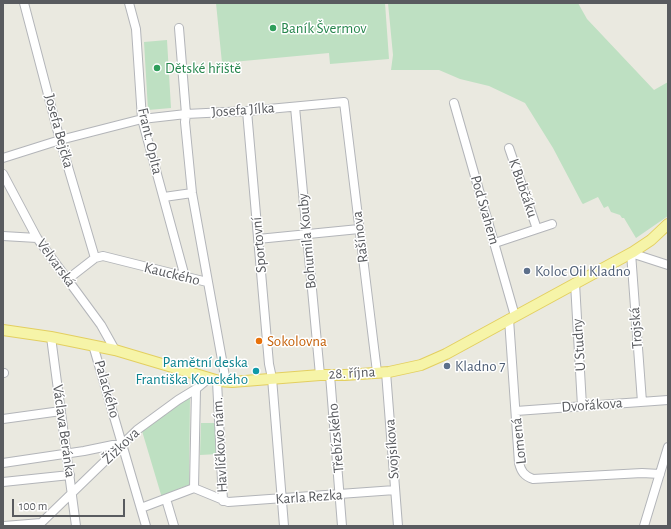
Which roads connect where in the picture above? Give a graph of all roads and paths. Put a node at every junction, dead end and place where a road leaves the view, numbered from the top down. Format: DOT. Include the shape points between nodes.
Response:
graph roads {
  1 [pos="24,3"];
  2 [pos="129,3"];
  3 [pos="179,28"];
  4 [pos="344,102"];
  5 [pos="454,103"];
  6 [pos="295,106"];
  7 [pos="247,111"];
  8 [pos="186,114"];
  9 [pos="142,119"];
  10 [pos="60,140"];
  11 [pos="509,148"];
  12 [pos="3,158"];
  13 [pos="3,174"];
  14 [pos="192,193"];
  15 [pos="164,197"];
  16 [pos="552,224"];
  17 [pos="668,224"];
  18 [pos="359,229"];
  19 [pos="537,229"];
  20 [pos="307,234"];
  21 [pos="3,236"];
  22 [pos="37,238"];
  23 [pos="258,239"];
  24 [pos="495,243"];
  25 [pos="631,253"];
  26 [pos="95,258"];
  27 [pos="668,264"];
  28 [pos="185,277"];
  29 [pos="68,279"];
  30 [pos="207,282"];
  31 [pos="574,283"];
  32 [pos="512,318"];
  33 [pos="3,330"];
  34 [pos="51,337"];
  35 [pos="93,345"];
  36 [pos="115,350"];
  37 [pos="381,372"];
  38 [pos="320,375"];
  39 [pos="330,375"];
  40 [pos="272,378"];
  41 [pos="217,380"];
  42 [pos="196,389"];
  43 [pos="668,400"];
  44 [pos="642,402"];
  45 [pos="582,406"];
  46 [pos="61,411"];
  47 [pos="516,411"];
  48 [pos="3,419"];
  49 [pos="123,445"];
  50 [pos="668,447"];
  51 [pos="67,453"];
  52 [pos="3,463"];
  53 [pos="660,474"];
  54 [pos="70,475"];
  55 [pos="3,482"];
  56 [pos="194,488"];
  57 [pos="395,490"];
  58 [pos="72,493"];
  59 [pos="340,495"];
  60 [pos="166,499"];
  61 [pos="282,499"];
  62 [pos="223,501"];
  63 [pos="141,508"];
  64 [pos="4,526"];
  65 [pos="76,526"];
  66 [pos="146,526"];
  67 [pos="174,526"];
  68 [pos="284,526"];
  69 [pos="342,526"];
  70 [pos="398,526"];
  71 [pos="644,526"];
  1 -- 10 [label="street, Josefa Bejčka"];
  2 -- 9 [label="street, Frant. Oplta" via="136,29"];
  3 -- 8 [label="street"];
  4 -- 6 [label="street, Josefa Jílka"];
  4 -- 18 [label="street, Rašínova"];
  5 -- 24 [label="street, Pod Svahem"];
  6 -- 7 [label="street, Josefa Jílka"];
  6 -- 20 [label="street, Bohumila Kouby"];
  7 -- 8 [label="street, Josefa Jílka"];
  7 -- 23 [label="street, Sportovní"];
  8 -- 9 [label="street, Josefa Jílka"];
  8 -- 14 [label="street"];
  9 -- 10 [label="street, Josefa Jílka"];
  9 -- 15 [label="street, Frant. Oplta"];
  10 -- 12 [label="street, Josefa Jílka"];
  10 -- 26 [label="street, Josefa Bejčka"];
  11 -- 19 [label="street, K Bubčáku"];
  13 -- 22 [label="street, Velvarská"];
  14 -- 15 [label="street"];
  14 -- 30 [label="street"];
  15 -- 28 [label="street, Frant. Oplta"];
  16 -- 19 [label="street, K Bubčáku"];
  17 -- 25 [label="main road, 28. října" via="651,240"];
  18 -- 20 [label="street"];
  18 -- 37 [label="street, Rašínova"];
  19 -- 24 [label="street, K Bubčáku"];
  20 -- 23 [label="street"];
  20 -- 38 [label="street, Bohumila Kouby"];
  21 -- 22 [label="street"];
  22 -- 29 [label="street, Velvarská"];
  23 -- 40 [label="street, Sportovní"];
  24 -- 32 [label="street, Pod Svahem"];
  25 -- 27 [label="street"];
  25 -- 31 [label="main road, 28. října"];
  25 -- 44 [label="street, Trojská"];
  26 -- 28 [label="street, Kauckého" via="103,256"];
  26 -- 29 [label="street"];
  28 -- 30 [label="street, Kauckého"];
  29 -- 36 [label="street, Velvarská" via="102,325"];
  30 -- 41 [label="street, Kauckého"];
  31 -- 32 [label="main road, 28. října"];
  31 -- 45 [label="street, U Studny"];
  32 -- 37 [label="main road, 28. října" via="431,361"];
  32 -- 47 [label="street, Lomená"];
  33 -- 34 [label="main road, 28. října"];
  34 -- 35 [label="main road, 28. října"];
  34 -- 46 [label="street, Václava Beránka"];
  35 -- 36 [label="main road, 28. října"];
  35 -- 49 [label="street, Palackého"];
  36 -- 41 [label="main road, 28. října"];
  37 -- 39 [label="main road, 28. října"];
  37 -- 57 [label="street, Svojsíkova"];
  38 -- 39 [label="main road, 28. října"];
  38 -- 40 [label="main road, 28. října"];
  39 -- 59 [label="street, Třebízského"];
  40 -- 41 [label="main road, 28. října"];
  40 -- 61 [label="street, Sportovní"];
  41 -- 42 [label="street, Žižkova"];
  41 -- 62 [label="street, Havlíčkovo nám."];
  42 -- 49 [label="street, Žižkova" via="137,430"];
  42 -- 56 [label="street, Havlíčkovo nám."];
  43 -- 44 [label="street, Dvořákova"];
  44 -- 45 [label="street, Dvořákova"];
  45 -- 47 [label="street, Dvořákova"];
  46 -- 48 [label="street"];
  46 -- 51 [label="street, Václava Beránka"];
  47 -- 53 [label="street, Lomená" via="519,463 523,473 528,477 533,479"];
  49 -- 51 [label="street"];
  49 -- 58 [label="street, Žižkova"];
  49 -- 63 [label="street, Palackého"];
  50 -- 53 [label="street"];
  51 -- 52 [label="street"];
  51 -- 54 [label="street, Václava Beránka"];
  53 -- 71 [label="street"];
  54 -- 55 [label="street"];
  54 -- 58 [label="street, Václava Beránka"];
  56 -- 60 [label="street, Havlíčkovo nám."];
  56 -- 62 [label="street, Havlíčkovo nám."];
  57 -- 59 [label="street, Karla Rezka"];
  57 -- 70 [label="street, Svojsíkova"];
  58 -- 64 [label="street, Žižkova" via="41,523"];
  58 -- 65 [label="street, Václava Beránka"];
  59 -- 61 [label="street, Karla Rezka"];
  59 -- 69 [label="street, Třebízského"];
  60 -- 63 [label="street, Havlíčkovo nám."];
  60 -- 67 [label="street"];
  61 -- 62 [label="street, Karla Rezka"];
  61 -- 68 [label="street, Sportovní"];
  63 -- 66 [label="street, Palackého"];
}
